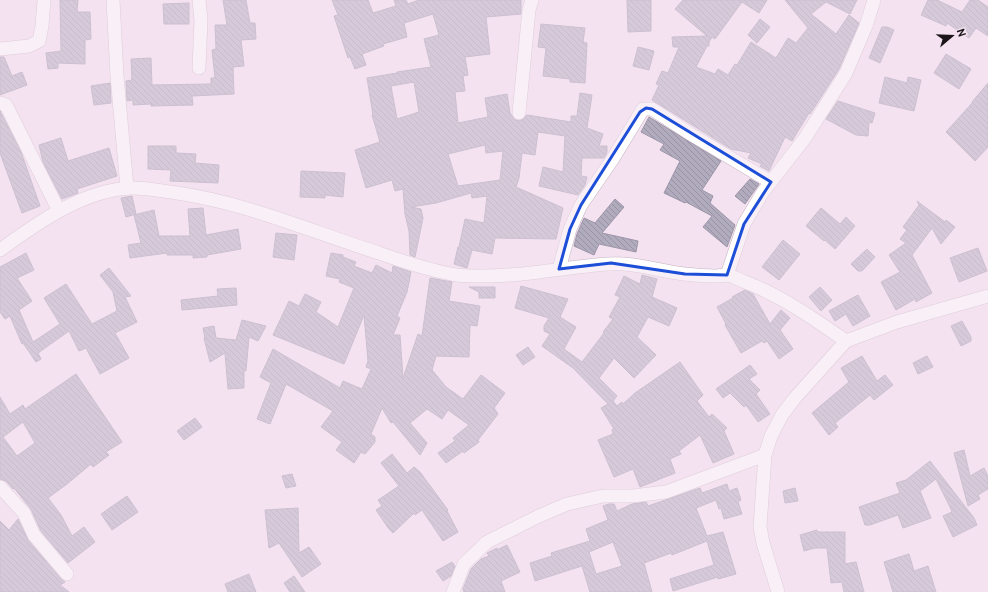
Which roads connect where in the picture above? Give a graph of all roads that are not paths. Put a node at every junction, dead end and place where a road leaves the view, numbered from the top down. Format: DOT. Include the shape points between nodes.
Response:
graph roads {
  1 [pos="44,0"];
  2 [pos="113,0"];
  3 [pos="199,0"];
  4 [pos="532,0"];
  5 [pos="874,0"];
  6 [pos="0,50"];
  7 [pos="199,68"];
  8 [pos="0,103"];
  9 [pos="520,113"];
  10 [pos="771,182"];
  11 [pos="127,188"];
  12 [pos="59,211"];
  13 [pos="0,250"];
  14 [pos="559,269"];
  15 [pos="727,275"];
  16 [pos="988,296"];
  17 [pos="846,341"];
  18 [pos="765,454"];
  19 [pos="0,487"];
  20 [pos="67,574"];
  21 [pos="452,592"];
  22 [pos="778,592"];
  1 -- 6 [label="street" via="39,41 29,46"];
  2 -- 11 [label="street"];
  3 -- 7 [label="street"];
  4 -- 9 [label="street"];
  5 -- 10 [label="street" via="846,73 805,138"];
  8 -- 12 [label="street" via="6,105"];
  10 -- 14 [label="street" via="652,109 643,109 581,205 570,229"];
  10 -- 15 [label="street" via="744,224"];
  11 -- 12 [label="street" via="85,199"];
  11 -- 14 [label="street" via="206,197 268,214 328,237 419,266 457,275 502,276"];
  12 -- 13 [label="street"];
  14 -- 15 [label="street" via="611,263 685,274"];
  15 -- 17 [label="street" via="778,296"];
  16 -- 17 [label="street" via="897,322"];
  17 -- 18 [label="street" via="782,415"];
  18 -- 21 [label="street" via="666,492 603,496 567,504 539,516 487,542 464,564"];
  18 -- 22 [label="street" via="760,527"];
  19 -- 20 [label="street" via="24,514 34,535"];
}
